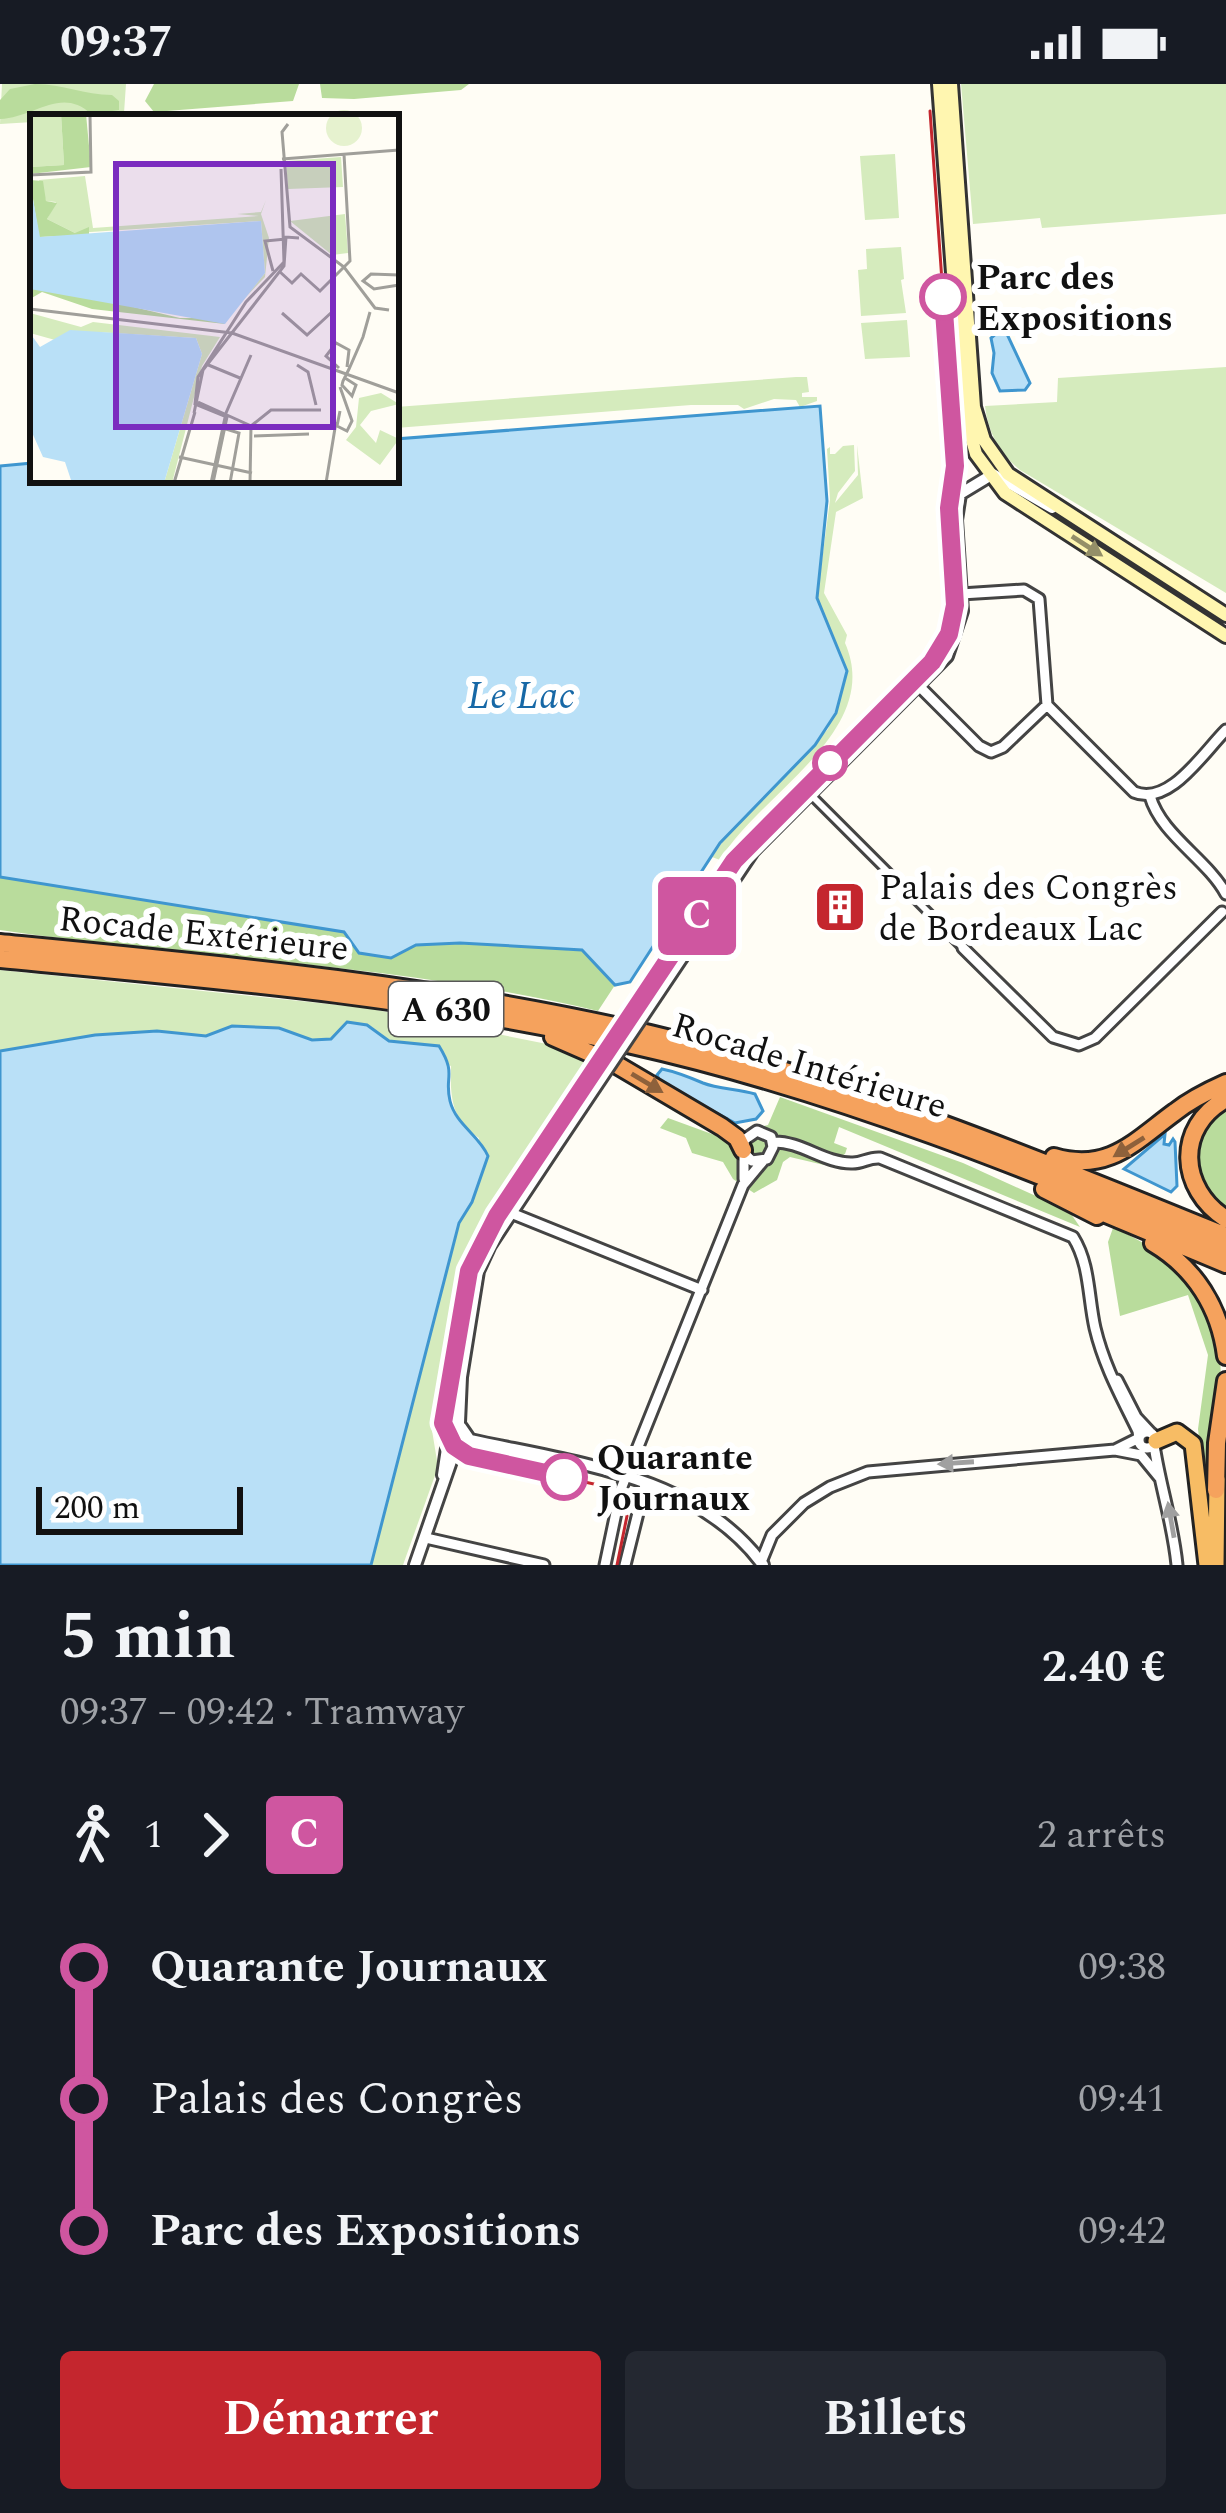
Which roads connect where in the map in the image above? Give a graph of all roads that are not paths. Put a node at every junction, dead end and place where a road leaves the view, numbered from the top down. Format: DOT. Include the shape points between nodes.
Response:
graph roads {
  1 [pos="939,84"];
  2 [pos="950,84"];
  3 [pos="995,475"];
  4 [pos="961,594"];
  5 [pos="1226,615"];
  6 [pos="1226,636"];
  7 [pos="920,686"];
  8 [pos="1047,705"];
  9 [pos="1226,730"];
  10 [pos="810,794"];
  11 [pos="1150,796"];
  12 [pos="1226,896"];
  13 [pos="1224,914"];
  14 [pos="0,943"];
  15 [pos="963,948"];
  16 [pos="0,960"];
  17 [pos="376,998"];
  18 [pos="1226,1083"];
  19 [pos="1226,1099"];
  20 [pos="885,1111"];
  21 [pos="773,1142"];
  22 [pos="744,1152"];
  23 [pos="763,1161"];
  24 [pos="743,1185"];
  25 [pos="1044,1189"];
  26 [pos="511,1213"];
  27 [pos="1226,1219"];
  28 [pos="1226,1236"];
  29 [pos="1226,1251"];
  30 [pos="1226,1264"];
  31 [pos="702,1290"];
  32 [pos="465,1354"];
  33 [pos="1226,1356"];
  34 [pos="1226,1381"];
  35 [pos="460,1427"];
  36 [pos="1226,1429"];
  37 [pos="1150,1439"];
  38 [pos="453,1448"];
  39 [pos="517,1449"];
  40 [pos="1115,1450"];
  41 [pos="565,1461"];
  42 [pos="1159,1477"];
  43 [pos="628,1479"];
  44 [pos="645,1485"];
  45 [pos="1216,1490"];
  46 [pos="772,1535"];
  47 [pos="426,1538"];
  48 [pos="745,1543"];
  49 [pos="762,1563"];
  50 [pos="416,1565"];
  51 [pos="544,1565"];
  52 [pos="605,1565"];
  53 [pos="625,1565"];
  54 [pos="1177,1565"];
  55 [pos="1207,1565"];
  56 [pos="1216,1565"];
  1 -- 3 [label="main road" via="963,408 968,436"];
  2 -- 3 [label="main road" via="975,415"];
  3 -- 4 [label="street" via="961,494 957,505"];
  3 -- 5 [label="main road"];
  3 -- 6 [label="main road, one-way" via="1005,493"];
  4 -- 7 [label="street" via="954,643"];
  4 -- 8 [label="street" via="1024,590 1039,599"];
  7 -- 8 [label="street" via="991,752"];
  7 -- 10 [label="street"];
  8 -- 11 [label="street" via="1134,792"];
  9 -- 11 [label="street" via="1166,791"];
  10 -- 15 [label="street"];
  10 -- 26 [label="street, bridge" via="753,851"];
  11 -- 12 [label="street"];
  12 -- 13 [label="street"];
  13 -- 15 [label="street" via="1079,1045 1053,1037"];
  14 -- 20 [label="highway, Rocade Extérieure / A 630" via="492,1002 715,1051"];
  16 -- 17 [label="highway, Rocade Intérieure / A 630"];
  17 -- 20 [label="highway, Rocade Intérieure / A 630" via="635,1045"];
  17 -- 22 [label="highway, one-way" via="580,1047 732,1133"];
  18 -- 20 [label="highway, one-way" via="1122,1154 1086,1162"];
  19 -- 27 [label="highway" via="1201,1118 1188,1154 1196,1191"];
  20 -- 25 [label="highway"];
  20 -- 28 [label="highway, Rocade Extérieure / A 630"];
  20 -- 29 [label="highway, Rocade Intérieure / A 630"];
  21 -- 22 [label="street" via="757,1131"];
  21 -- 23 [label="street"];
  21 -- 37 [label="street" via="846,1163 880,1158 1066,1232 1085,1262 1103,1354"];
  22 -- 23 [label="street"];
  22 -- 24 [label="street"];
  23 -- 24 [label="street"];
  24 -- 31 [label="street"];
  25 -- 30 [label="highway"];
  25 -- 33 [label="highway" via="1186,1268 1214,1307"];
  26 -- 31 [label="street"];
  26 -- 32 [label="street" via="478,1270"];
  31 -- 43 [label="street"];
  32 -- 35 [label="street"];
  32 -- 38 [label="street"];
  34 -- 45 [label="highway"];
  35 -- 38 [label="street"];
  35 -- 39 [label="street" via="470,1440"];
  36 -- 45 [label="highway"];
  37 -- 40 [label="street"];
  37 -- 42 [label="street"];
  37 -- 55 [label="highway" via="1177,1432 1193,1444"];
  38 -- 39 [label="street"];
  38 -- 41 [label="street"];
  38 -- 47 [label="street"];
  39 -- 41 [label="street"];
  40 -- 42 [label="street" via="1141,1455"];
  40 -- 46 [label="street, one-way" via="875,1470 818,1493"];
  41 -- 43 [label="street"];
  54 -- 42 [label="street, one-way"];
  43 -- 44 [label="street"];
  43 -- 52 [label="street"];
  44 -- 48 [label="street" via="698,1505"];
  44 -- 53 [label="street"];
  45 -- 56 [label="highway"];
  46 -- 48 [label="street"];
  46 -- 49 [label="street"];
  47 -- 50 [label="street"];
  47 -- 51 [label="street"];
  48 -- 49 [label="street"];
}
